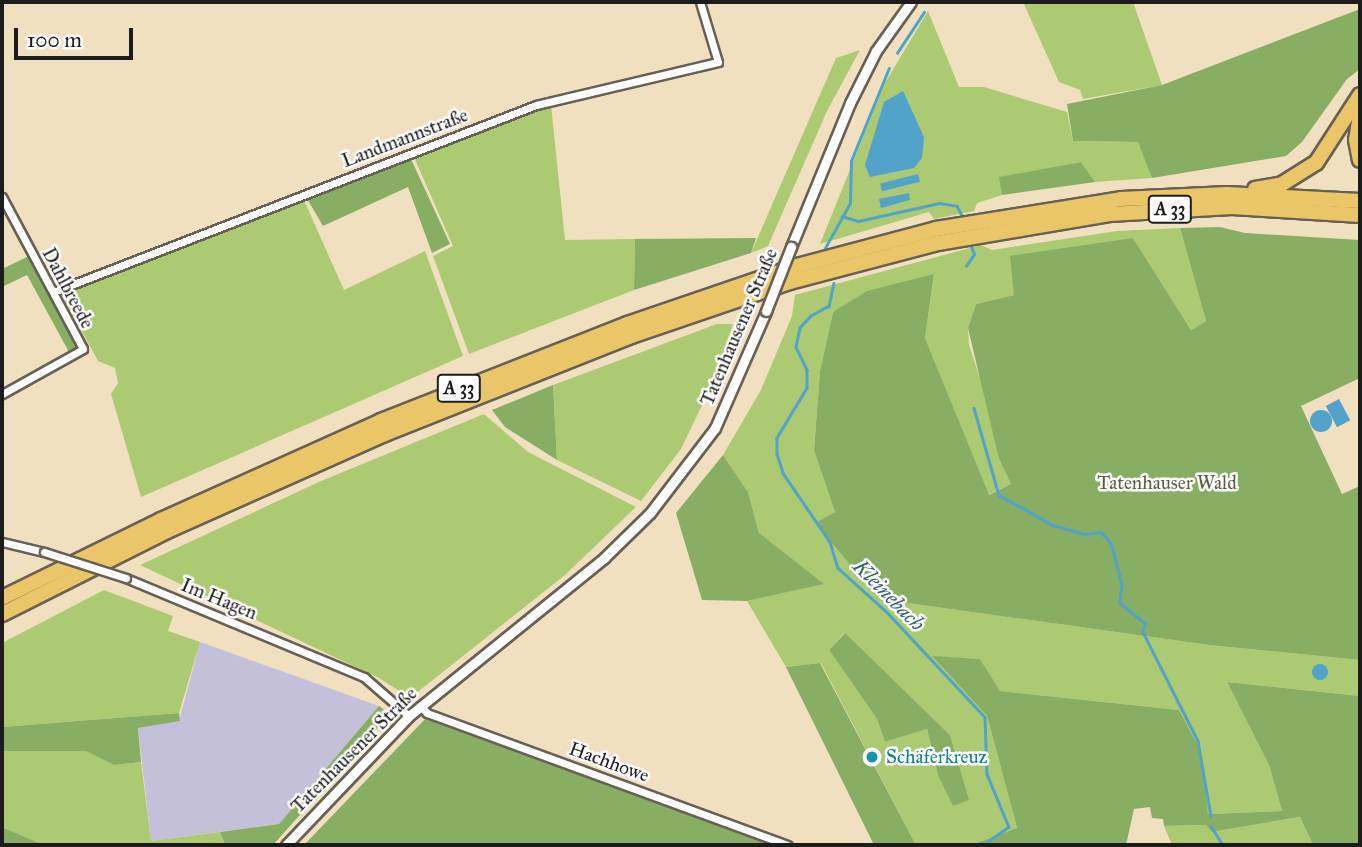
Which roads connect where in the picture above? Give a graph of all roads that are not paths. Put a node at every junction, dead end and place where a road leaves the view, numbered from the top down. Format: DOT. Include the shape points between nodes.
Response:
graph roads {
  1 [pos="700,2"];
  2 [pos="911,2"];
  3 [pos="1360,95"];
  4 [pos="1360,115"];
  5 [pos="1360,160"];
  6 [pos="1227,194"];
  7 [pos="2,197"];
  8 [pos="1360,201"];
  9 [pos="1360,215"];
  10 [pos="980,227"];
  11 [pos="937,236"];
  12 [pos="53,292"];
  13 [pos="2,394"];
  14 [pos="2,542"];
  15 [pos="2,598"];
  16 [pos="2,614"];
  17 [pos="421,706"];
  18 [pos="409,716"];
  19 [pos="286,845"];
  20 [pos="788,845"];
  1 -- 12 [label="street, Landmannstraße" via="718,62 536,105"];
  2 -- 17 [label="street, Tatenhausener Straße, bridge" via="876,51 850,103 715,428 650,513 604,558"];
  3 -- 6 [label="highway" via="1327,151 1299,176 1282,184"];
  4 -- 5 [label="highway" via="1356,140"];
  6 -- 8 [label="highway, A 33"];
  6 -- 10 [label="highway, A 33" via="1121,199"];
  7 -- 12 [label="street, Dahlbreede"];
  9 -- 10 [label="highway, A 33" via="1232,207 1166,209"];
  10 -- 11 [label="highway, A 33"];
  11 -- 15 [label="highway, A 33" via="703,296 462,387 272,469"];
  11 -- 16 [label="highway, A 33" via="707,310 468,399 279,479"];
  12 -- 13 [label="street, Dahlbreede" via="83,349"];
  14 -- 18 [label="street, Im Hagen, bridge" via="126,579 364,677"];
  17 -- 18 [label="street, Tatenhausener Straße"];
  17 -- 20 [label="street, Hachhowe" via="427,713"];
  18 -- 19 [label="street, Tatenhausener Straße"];
}
